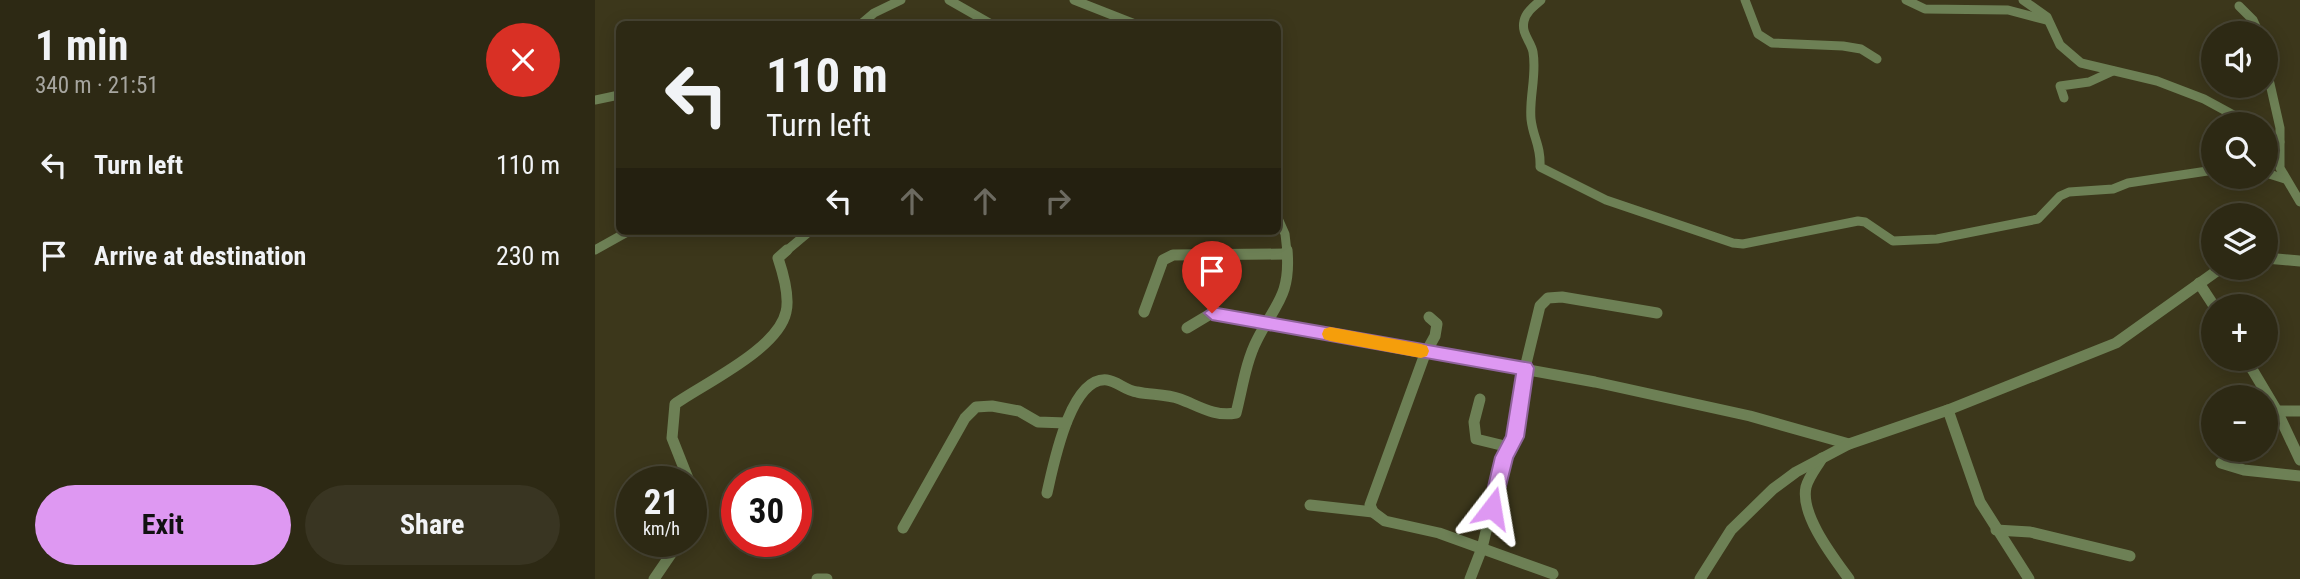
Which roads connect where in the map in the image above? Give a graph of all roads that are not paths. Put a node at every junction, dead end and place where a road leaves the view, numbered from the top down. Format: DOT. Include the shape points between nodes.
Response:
graph roads {
  1 [pos="901,0"];
  2 [pos="949,0"];
  3 [pos="1074,0"];
  4 [pos="1104,0"];
  5 [pos="1541,0"];
  6 [pos="1745,0"];
  7 [pos="1906,0"];
  8 [pos="2023,0"];
  9 [pos="2239,6"];
  10 [pos="1093,8"];
  11 [pos="2049,20"];
  12 [pos="865,21"];
  13 [pos="986,21"];
  14 [pos="1127,21"];
  15 [pos="2253,21"];
  16 [pos="1877,59"];
  17 [pos="2113,71"];
  18 [pos="616,96"];
  19 [pos="2064,98"];
  20 [pos="2273,98"];
  21 [pos="595,100"];
  22 [pos="2228,112"];
  23 [pos="2280,142"];
  24 [pos="2201,172"];
  25 [pos="2278,177"];
  26 [pos="2285,179"];
  27 [pos="2300,202"];
  28 [pos="1281,225"];
  29 [pos="622,235"];
  30 [pos="805,235"];
  31 [pos="595,250"];
  32 [pos="1286,254"];
  33 [pos="2278,259"];
  34 [pos="2300,261"];
  35 [pos="2204,280"];
  36 [pos="2199,284"];
  37 [pos="2206,294"];
  38 [pos="1144,312"];
  39 [pos="1657,313"];
  40 [pos="1429,317"];
  41 [pos="1269,323"];
  42 [pos="1187,328"];
  43 [pos="1426,352"];
  44 [pos="1525,368"];
  45 [pos="1480,399"];
  46 [pos="1948,410"];
  47 [pos="2278,411"];
  48 [pos="2300,411"];
  49 [pos="2278,413"];
  50 [pos="1066,423"];
  51 [pos="1849,444"];
  52 [pos="1509,447"];
  53 [pos="1822,458"];
  54 [pos="2300,460"];
  55 [pos="2221,463"];
  56 [pos="683,466"];
  57 [pos="2300,476"];
  58 [pos="1047,493"];
  59 [pos="1310,505"];
  60 [pos="1373,512"];
  61 [pos="903,528"];
  62 [pos="1996,530"];
  63 [pos="1482,548"];
  64 [pos="2130,556"];
  65 [pos="669,557"];
  66 [pos="1553,574"];
  67 [pos="654,579"];
  68 [pos="817,579"];
  69 [pos="827,579"];
  70 [pos="1470,579"];
  71 [pos="1700,579"];
  72 [pos="1849,579"];
  73 [pos="2029,579"];
  1 -- 12 [label="street"];
  2 -- 13 [label="street"];
  3 -- 10 [label="street"];
  4 -- 10 [label="street"];
  5 -- 24 [label="street" via="1524,20 1524,33 1534,50 1531,118 1541,150 1540,167 1606,200 1733,243 1859,221 1893,241 1937,239 2038,219 2069,192 2113,189 2119,184"];
  6 -- 16 [label="street" via="1758,34 1772,43 1843,46 1861,49"];
  7 -- 11 [label="street" via="1914,8 2012,10"];
  8 -- 11 [label="street"];
  9 -- 15 [label="street"];
  10 -- 14 [label="street"];
  11 -- 17 [label="street" via="2060,45 2073,58"];
  17 -- 19 [label="street" via="2089,82 2060,86"];
  17 -- 22 [label="street" via="2157,81"];
  18 -- 21 [label="street"];
  20 -- 23 [label="street"];
  23 -- 26 [label="street" via="2278,157"];
  25 -- 26 [label="street"];
  26 -- 27 [label="street"];
  28 -- 32 [label="street"];
  29 -- 31 [label="street"];
  30 -- 56 [label="street" via="778,258 787,311 779,331 675,404 672,438"];
  32 -- 38 [label="street" via="1173,255 1163,260"];
  32 -- 41 [label="street" via="1289,273"];
  33 -- 34 [label="street"];
  35 -- 36 [label="street"];
  36 -- 37 [label="street"];
  36 -- 46 [label="street" via="2116,343"];
  39 -- 44 [label="street" via="1552,296 1540,306"];
  40 -- 43 [label="street" via="1438,330"];
  41 -- 42 [label="street" via="1212,313"];
  41 -- 43 [label="street"];
  41 -- 50 [label="street" via="1257,341 1236,413 1224,416 1175,397 1126,390 1107,380 1093,382"];
  43 -- 44 [label="street"];
  43 -- 60 [label="street" via="1370,505"];
  44 -- 51 [label="street" via="1754,416"];
  44 -- 52 [label="street" via="1515,437"];
  45 -- 52 [label="street" via="1476,439"];
  46 -- 51 [label="street"];
  46 -- 62 [label="street" via="1980,502"];
  47 -- 48 [label="street"];
  49 -- 54 [label="street"];
  50 -- 58 [label="street"];
  50 -- 61 [label="street" via="1038,422 1010,410 976,407 965,418"];
  51 -- 53 [label="street"];
  52 -- 63 [label="street"];
  53 -- 71 [label="street" via="1796,472 1752,508 1731,530"];
  53 -- 72 [label="street" via="1806,488 1807,506 1828,550"];
  55 -- 57 [label="street"];
  59 -- 60 [label="street"];
  60 -- 63 [label="street" via="1385,521"];
  62 -- 64 [label="street" via="2031,532"];
  62 -- 73 [label="street"];
  63 -- 66 [label="street"];
  63 -- 70 [label="street"];
  65 -- 67 [label="street"];
  68 -- 69 [label="street"];
}
